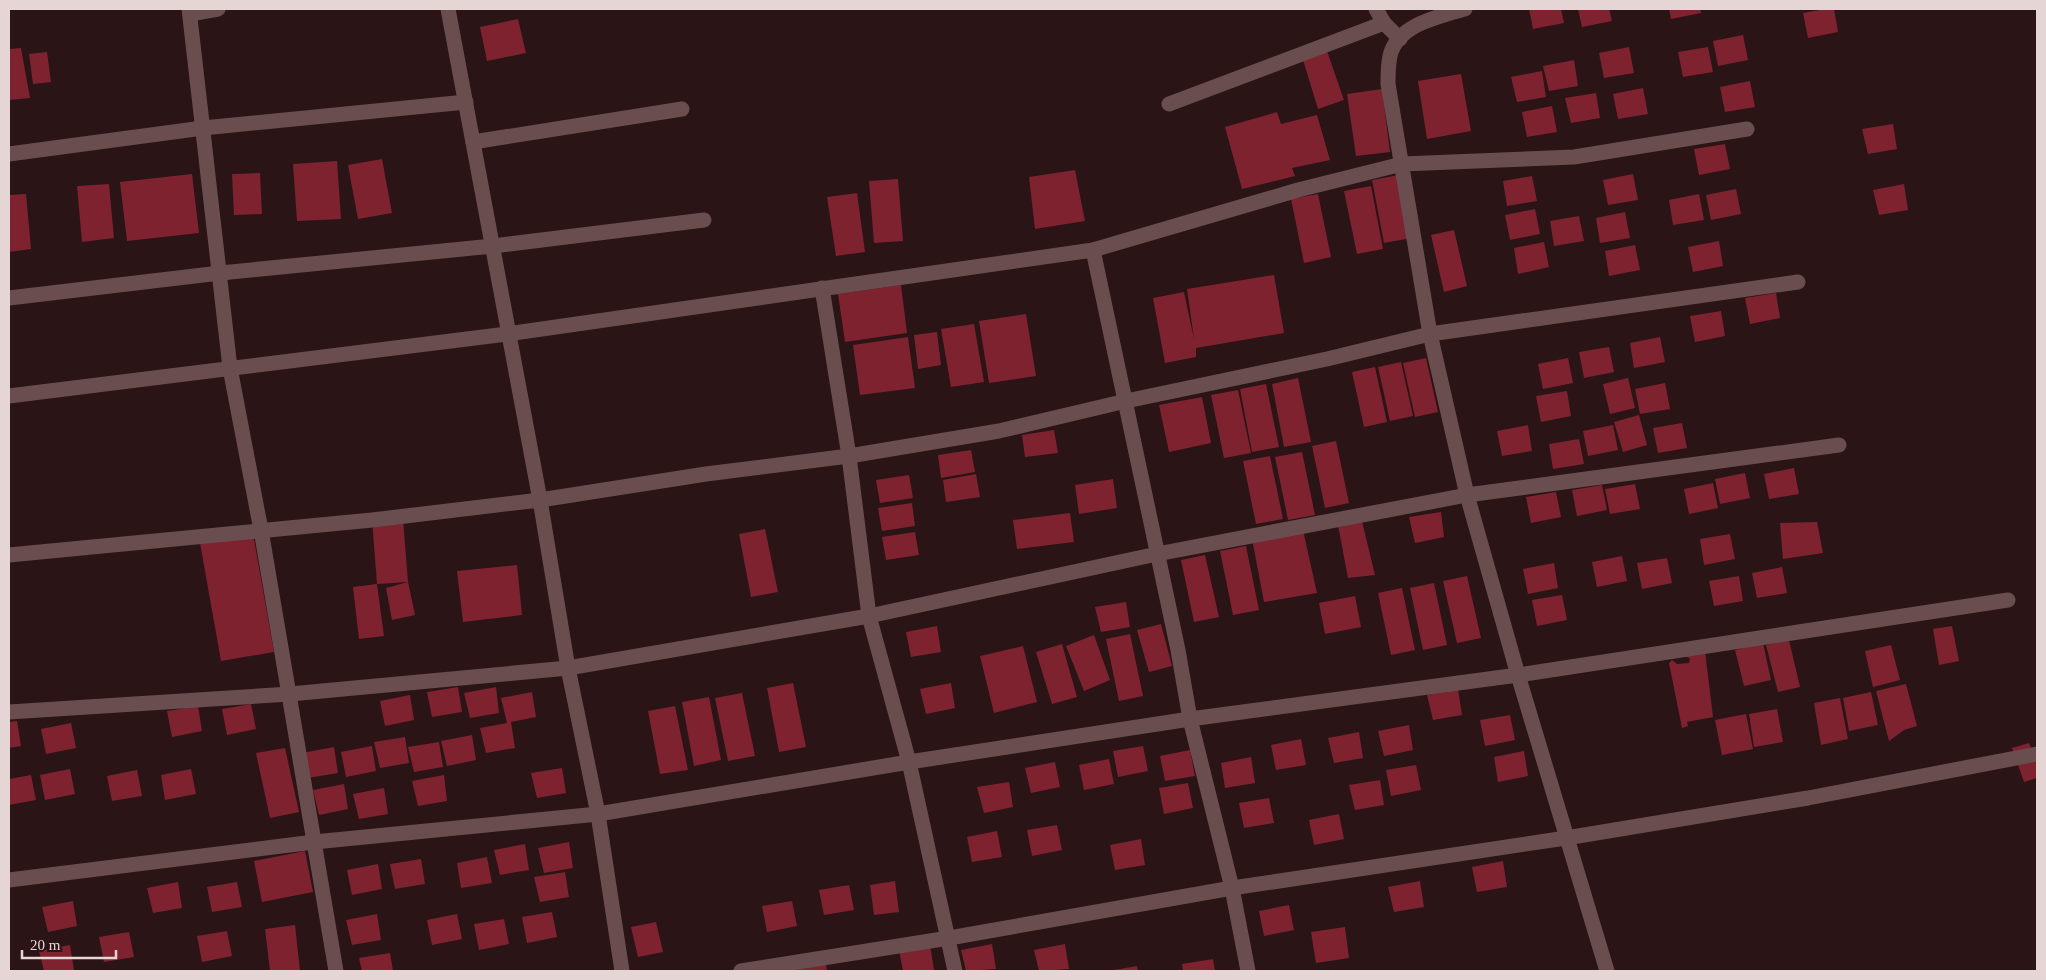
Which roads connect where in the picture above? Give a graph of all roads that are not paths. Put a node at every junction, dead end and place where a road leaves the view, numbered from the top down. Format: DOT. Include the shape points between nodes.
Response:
graph roads {
  1 [pos="218,9"];
  2 [pos="448,9"];
  3 [pos="1376,9"];
  4 [pos="1465,9"];
  5 [pos="190,11"];
  6 [pos="1384,23"];
  7 [pos="1400,39"];
  8 [pos="466,102"];
  9 [pos="1169,104"];
  10 [pos="682,109"];
  11 [pos="203,128"];
  12 [pos="1747,130"];
  13 [pos="473,142"];
  14 [pos="9,154"];
  15 [pos="1402,164"];
  16 [pos="704,220"];
  17 [pos="493,246"];
  18 [pos="1093,250"];
  19 [pos="220,272"];
  20 [pos="1798,282"];
  21 [pos="822,288"];
  22 [pos="9,298"];
  23 [pos="507,334"];
  24 [pos="1430,334"];
  25 [pos="230,368"];
  26 [pos="9,396"];
  27 [pos="1126,401"];
  28 [pos="1839,445"];
  29 [pos="849,456"];
  30 [pos="1467,495"];
  31 [pos="540,500"];
  32 [pos="261,530"];
  33 [pos="1157,554"];
  34 [pos="9,555"];
  35 [pos="2008,600"];
  36 [pos="869,616"];
  37 [pos="568,668"];
  38 [pos="1518,675"];
  39 [pos="290,694"];
  40 [pos="9,712"];
  41 [pos="1190,719"];
  42 [pos="2037,754"];
  43 [pos="909,762"];
  44 [pos="598,814"];
  45 [pos="1566,838"];
  46 [pos="314,842"];
  47 [pos="9,880"];
  48 [pos="1232,888"];
  49 [pos="949,938"];
  50 [pos="336,971"];
  51 [pos="622,971"];
  52 [pos="741,971"];
  53 [pos="955,971"];
  54 [pos="1248,971"];
  55 [pos="1607,971"];
  1 -- 5 [label="street"];
  2 -- 8 [label="street"];
  3 -- 6 [label="street"];
  4 -- 7 [label="street" via="1414,27"];
  5 -- 11 [label="street"];
  6 -- 7 [label="street"];
  6 -- 9 [label="street"];
  7 -- 15 [label="street" via="1390,55 1388,84"];
  8 -- 11 [label="street"];
  8 -- 13 [label="street"];
  10 -- 13 [label="street"];
  11 -- 14 [label="street"];
  11 -- 19 [label="street"];
  12 -- 15 [label="street" via="1574,157"];
  13 -- 17 [label="street"];
  15 -- 18 [label="street" via="1298,190"];
  15 -- 24 [label="street"];
  16 -- 17 [label="street"];
  17 -- 19 [label="street"];
  17 -- 23 [label="street"];
  18 -- 21 [label="street"];
  18 -- 27 [label="street"];
  19 -- 22 [label="street"];
  19 -- 25 [label="street"];
  20 -- 24 [label="street"];
  21 -- 23 [label="street"];
  21 -- 29 [label="street"];
  23 -- 25 [label="street"];
  23 -- 31 [label="street"];
  24 -- 27 [label="street"];
  24 -- 30 [label="street"];
  25 -- 26 [label="street"];
  25 -- 32 [label="street"];
  27 -- 29 [label="street" via="999,432"];
  27 -- 33 [label="street"];
  28 -- 30 [label="street"];
  29 -- 31 [label="street"];
  29 -- 36 [label="street"];
  30 -- 33 [label="street"];
  30 -- 38 [label="street"];
  31 -- 32 [label="street"];
  31 -- 37 [label="street"];
  32 -- 34 [label="street"];
  32 -- 39 [label="street"];
  33 -- 36 [label="street"];
  33 -- 41 [label="street"];
  35 -- 38 [label="street"];
  36 -- 37 [label="street"];
  36 -- 43 [label="street"];
  37 -- 39 [label="street"];
  37 -- 44 [label="street"];
  38 -- 41 [label="street"];
  38 -- 45 [label="street"];
  39 -- 40 [label="street"];
  39 -- 46 [label="street"];
  41 -- 43 [label="street"];
  41 -- 48 [label="street"];
  42 -- 45 [label="street" via="1808,798"];
  43 -- 44 [label="street"];
  43 -- 49 [label="street"];
  44 -- 46 [label="street"];
  44 -- 51 [label="street"];
  45 -- 48 [label="street"];
  45 -- 55 [label="street"];
  46 -- 47 [label="street"];
  46 -- 50 [label="street"];
  48 -- 49 [label="street"];
  48 -- 54 [label="street"];
  49 -- 52 [label="street"];
  49 -- 53 [label="street"];
}
